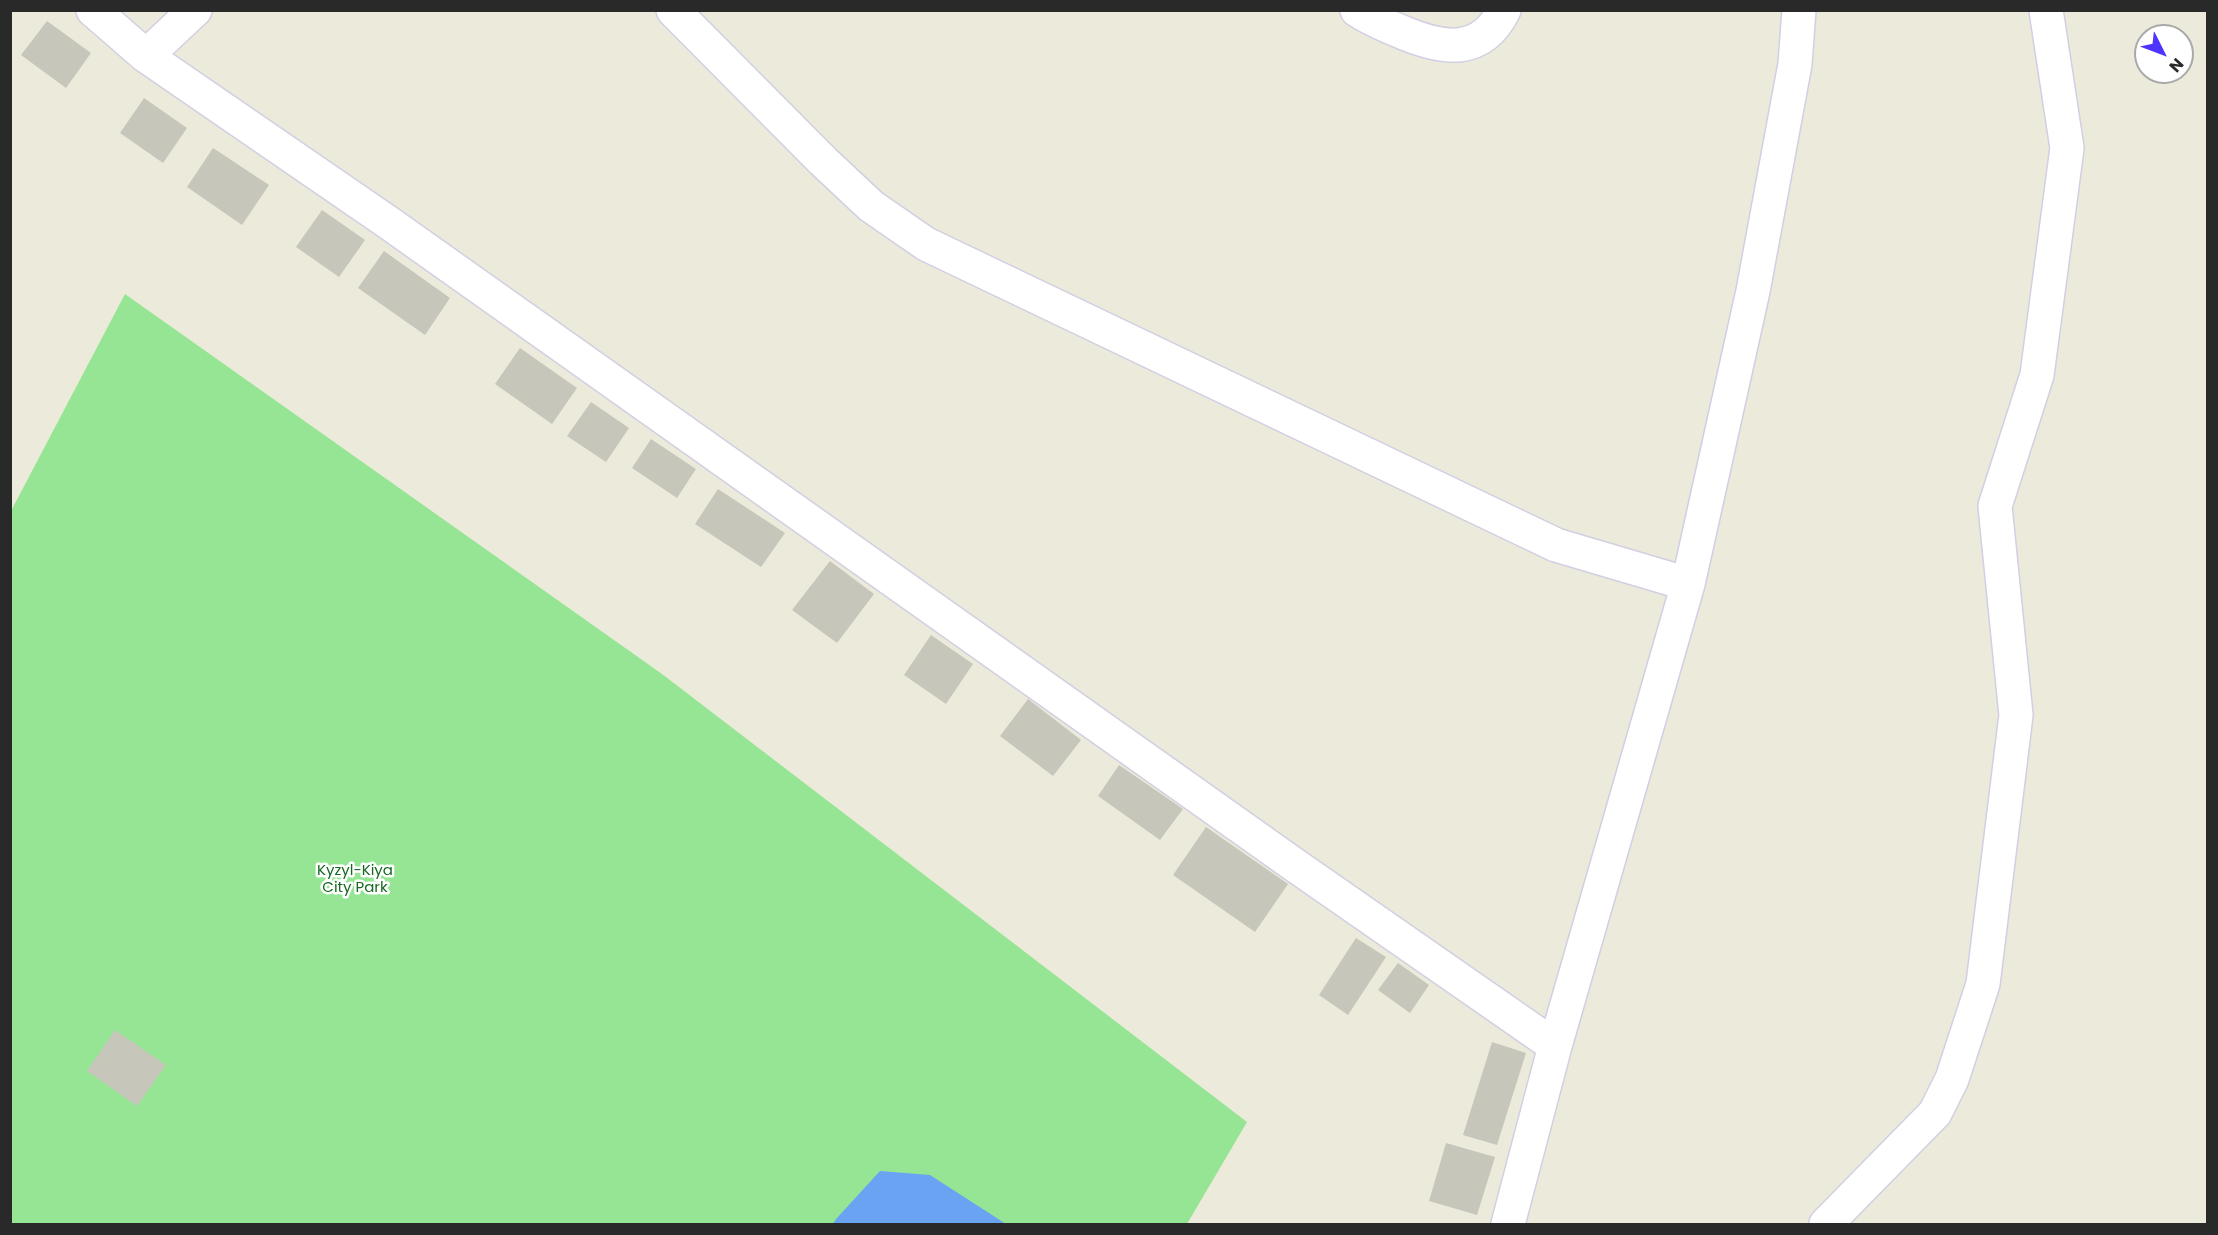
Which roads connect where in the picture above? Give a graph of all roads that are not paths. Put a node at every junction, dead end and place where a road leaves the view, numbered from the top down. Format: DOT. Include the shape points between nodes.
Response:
graph roads {
  1 [pos="93,10"];
  2 [pos="195,10"];
  3 [pos="673,10"];
  4 [pos="1357,10"];
  5 [pos="1504,10"];
  6 [pos="1798,10"];
  7 [pos="2046,10"];
  8 [pos="146,56"];
  9 [pos="1688,584"];
  10 [pos="1555,1046"];
  11 [pos="1508,1224"];
  12 [pos="1826,1224"];
  1 -- 8 [label="street"];
  2 -- 8 [label="street"];
  3 -- 9 [label="street" via="871,206 926,244 1556,545"];
  4 -- 5 [label="street" via="1428,43 1454,46 1479,40 1498,23"];
  6 -- 9 [label="street" via="1795,64 1753,291"];
  7 -- 12 [label="street" via="2067,148 2037,375 1995,506 2016,715 1983,984 1952,1079 1935,1113"];
  8 -- 10 [label="street" via="389,223"];
  9 -- 10 [label="street"];
  10 -- 11 [label="street"];
}
